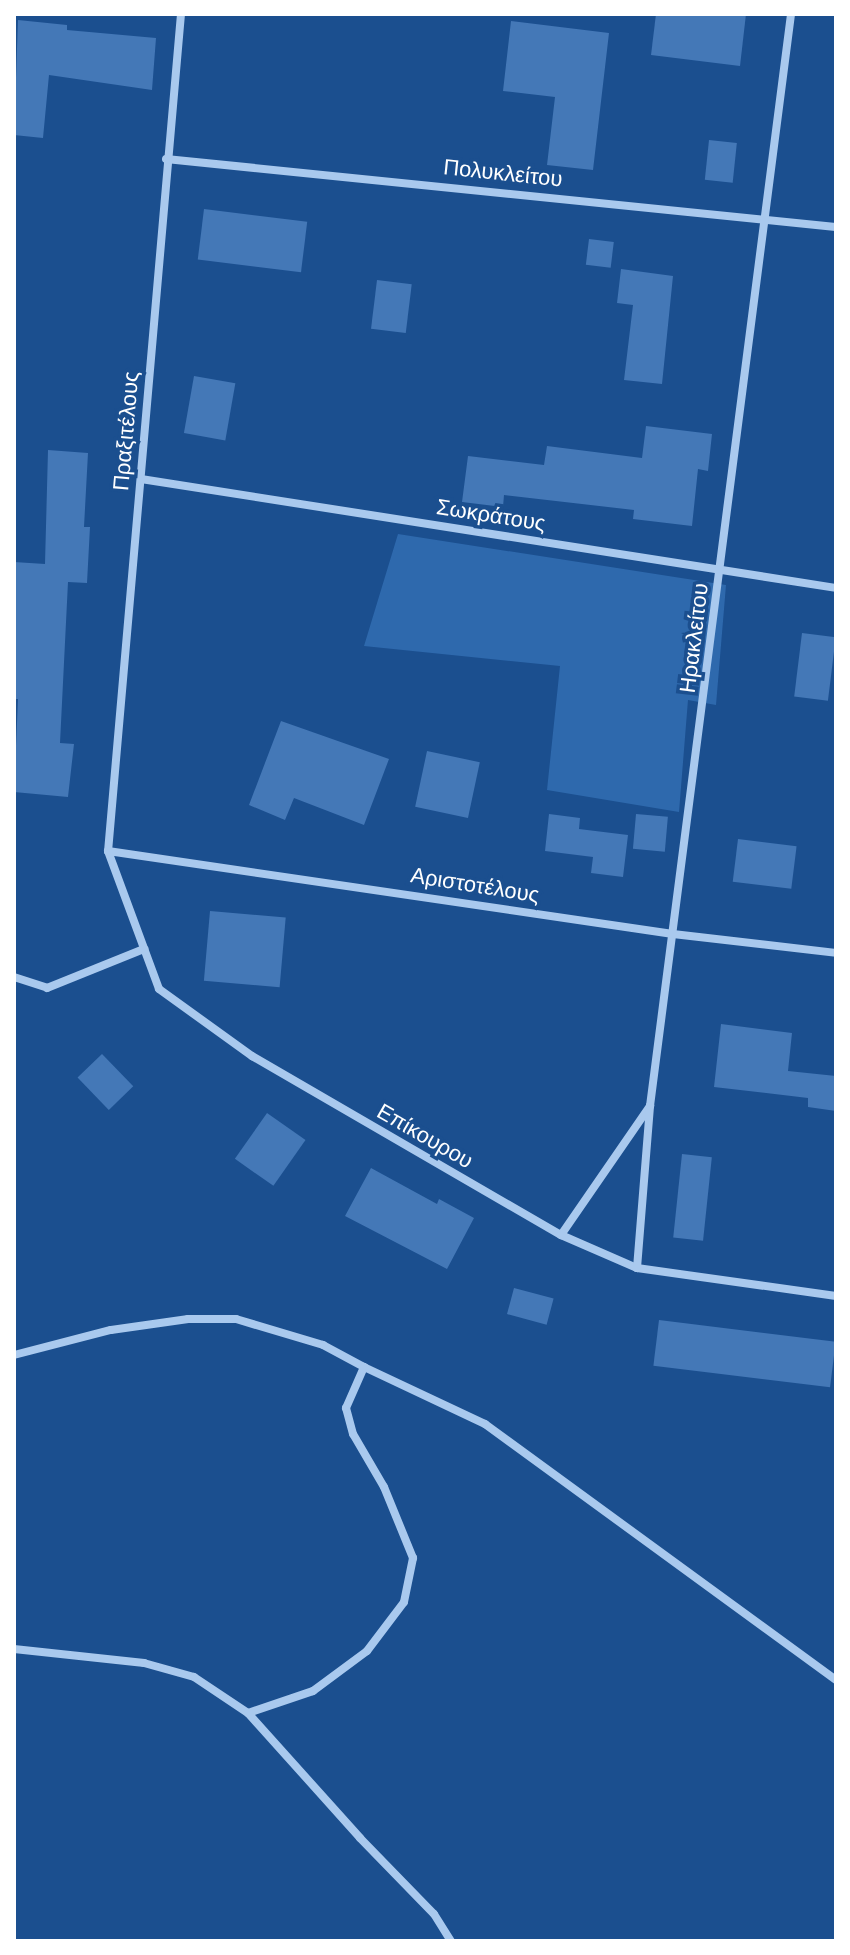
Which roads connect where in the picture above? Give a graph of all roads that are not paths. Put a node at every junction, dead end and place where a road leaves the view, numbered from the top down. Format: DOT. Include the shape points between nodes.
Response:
graph roads {
  1 [pos="181,14"];
  2 [pos="791,14"];
  3 [pos="166,159"];
  4 [pos="767,217"];
  5 [pos="836,227"];
  6 [pos="141,479"];
  7 [pos="721,569"];
  8 [pos="836,588"];
  9 [pos="108,851"];
  10 [pos="673,934"];
  11 [pos="144,949"];
  12 [pos="836,953"];
  13 [pos="14,977"];
  14 [pos="650,1106"];
  15 [pos="561,1235"];
  16 [pos="637,1268"];
  17 [pos="836,1296"];
  18 [pos="14,1355"];
  19 [pos="364,1367"];
  20 [pos="14,1649"];
  21 [pos="836,1680"];
  22 [pos="248,1713"];
  23 [pos="451,1941"];
  1 -- 3 [label="street, Πραξιτέλους"];
  2 -- 4 [label="street, Ηρακλείτου"];
  3 -- 4 [label="street, Πολυκλείτου"];
  3 -- 6 [label="street, Πραξιτέλους"];
  4 -- 5 [label="street, Πολυκλείτου"];
  4 -- 7 [label="street, Ηρακλείτου"];
  6 -- 7 [label="street, Σωκράτους"];
  6 -- 9 [label="street, Πραξιτέλους"];
  7 -- 8 [label="street, Σωκράτους"];
  7 -- 10 [label="street, Ηρακλείτου"];
  9 -- 10 [label="street, Αριστοτέλους"];
  9 -- 11 [label="street, Επίκουρου"];
  10 -- 12 [label="street, Αριστοτέλους"];
  10 -- 14 [label="street, Ηρακλείτου"];
  11 -- 13 [label="street" via="47,988"];
  11 -- 15 [label="street, Επίκουρου" via="159,989 252,1056"];
  14 -- 15 [label="street"];
  14 -- 16 [label="street, Ηρακλείτου"];
  15 -- 16 [label="street, Επίκουρου"];
  16 -- 17 [label="street, Επίκουρου"];
  18 -- 19 [label="street" via="111,1330 188,1319 236,1319 323,1345"];
  19 -- 21 [label="street" via="485,1424"];
  19 -- 22 [label="street" via="346,1408 353,1434 384,1487 413,1558 404,1602 367,1651 313,1691"];
  20 -- 22 [label="street" via="144,1663 194,1677"];
  22 -- 23 [label="street" via="434,1914"];
}
